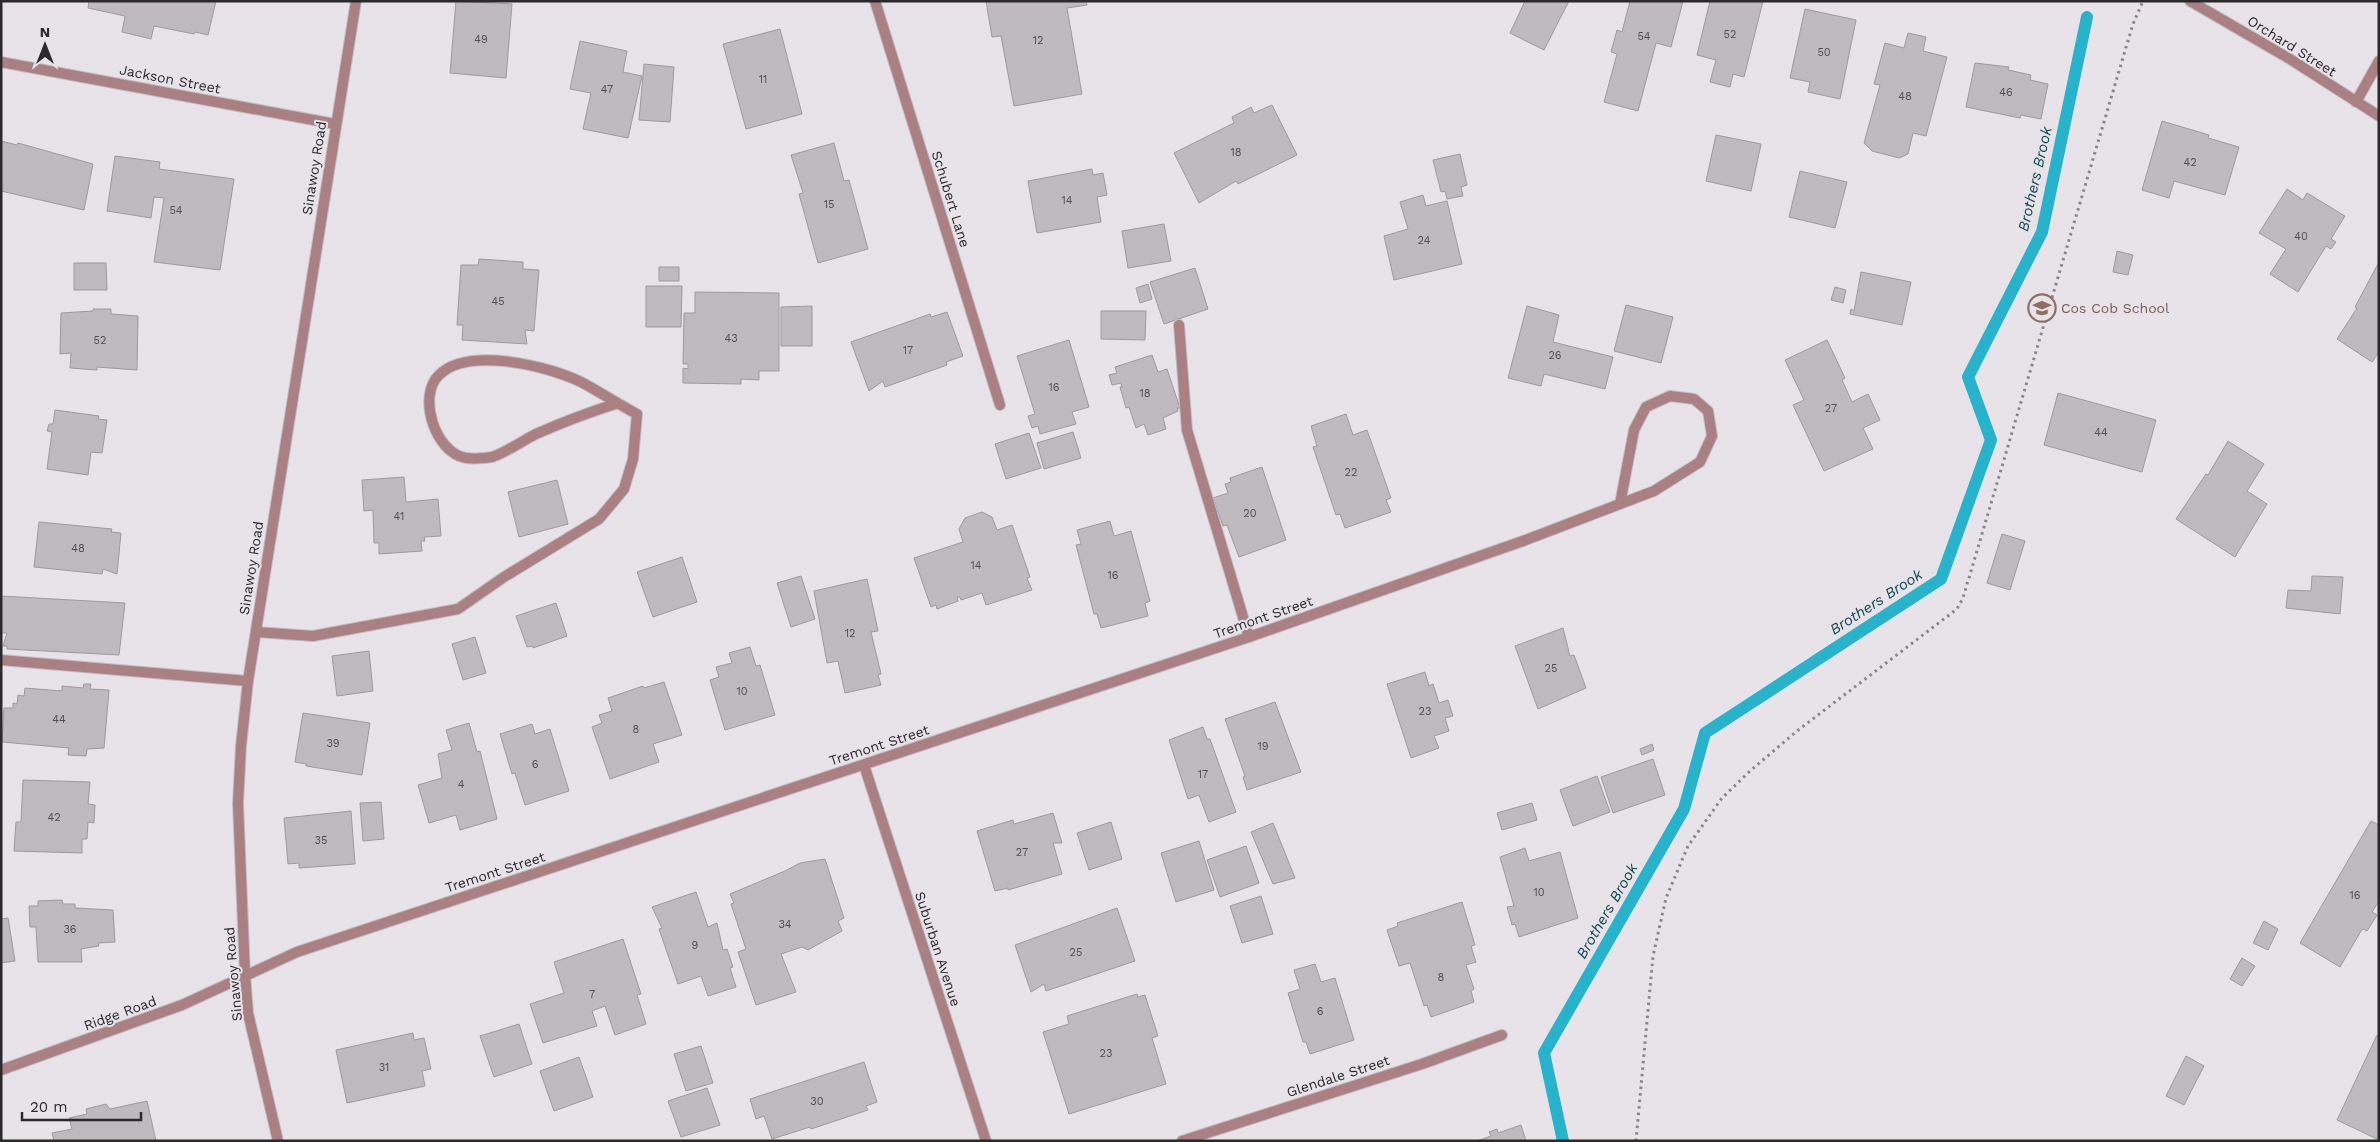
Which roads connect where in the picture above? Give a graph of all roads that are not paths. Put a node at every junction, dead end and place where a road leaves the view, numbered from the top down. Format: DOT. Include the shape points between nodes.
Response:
graph roads {
  1 [pos="356,1"];
  2 [pos="875,1"];
  3 [pos="2190,1"];
  4 [pos="2379,61"];
  5 [pos="1,62"];
  6 [pos="2356,102"];
  7 [pos="2379,116"];
  8 [pos="334,124"];
  9 [pos="1179,325"];
  10 [pos="618,403"];
  11 [pos="1000,405"];
  12 [pos="1620,504"];
  13 [pos="256,632"];
  14 [pos="1249,637"];
  15 [pos="1,660"];
  16 [pos="248,681"];
  17 [pos="864,765"];
  18 [pos="245,975"];
  19 [pos="1502,1035"];
  20 [pos="1,1070"];
  21 [pos="278,1141"];
  22 [pos="986,1141"];
  23 [pos="1182,1141"];
  1 -- 8 [label="street, Sinawoy Road"];
  2 -- 11 [label="street, Schubert Lane"];
  3 -- 6 [label="street, Orchard Street"];
  4 -- 6 [label="street"];
  5 -- 8 [label="street, Jackson Street"];
  6 -- 7 [label="street, Orchard Street"];
  8 -- 13 [label="street, Sinawoy Road"];
  9 -- 14 [label="street" via="1187,430"];
  10 -- 10 [label="street" via="579,381 514,361 476,360 454,366 440,374 429,389 430,412 442,444 464,458 492,457 582,414"];
  10 -- 13 [label="street" via="637,414 633,459 624,489 599,519 458,608 312,636"];
  12 -- 12 [label="street, Tremont Street" via="1654,491 1700,462 1712,436 1708,411 1694,399 1670,396 1646,406 1634,430"];
  12 -- 14 [label="street, Tremont Street"];
  13 -- 16 [label="street, Sinawoy Road"];
  14 -- 17 [label="street, Tremont Street"];
  15 -- 16 [label="street"];
  16 -- 18 [label="street, Sinawoy Road" via="240,746 238,803"];
  17 -- 18 [label="street, Tremont Street" via="296,952"];
  17 -- 22 [label="street, Suburban Avenue"];
  18 -- 20 [label="street, Ridge Road" via="182,1005"];
  18 -- 21 [label="street, Sinawoy Road" via="248,1013"];
  19 -- 23 [label="street, Glendale Street"];
}
